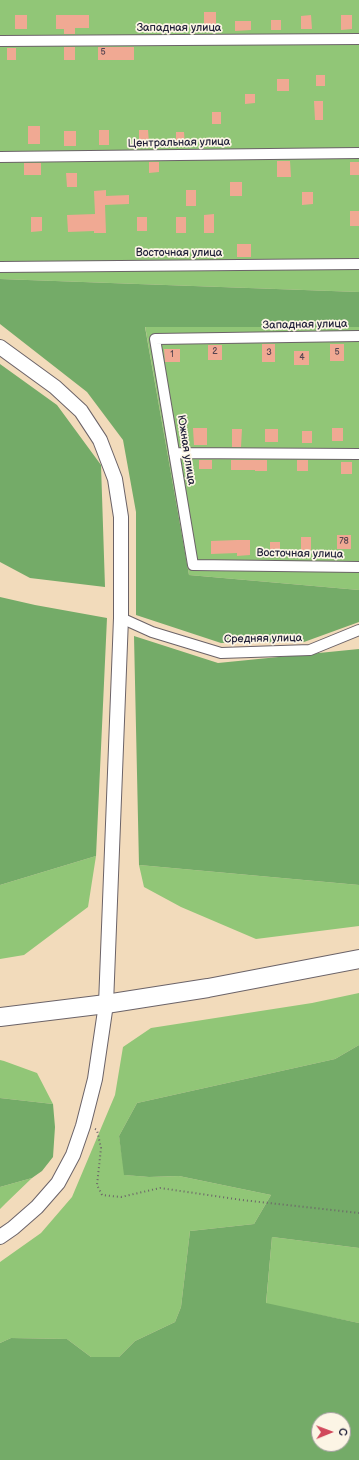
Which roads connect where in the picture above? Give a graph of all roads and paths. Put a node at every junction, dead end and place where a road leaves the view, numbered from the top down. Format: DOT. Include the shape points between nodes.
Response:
graph roads {
  1 [pos="359,39"];
  2 [pos="0,41"];
  3 [pos="359,153"];
  4 [pos="0,157"];
  5 [pos="359,264"];
  6 [pos="0,267"];
  7 [pos="359,336"];
  8 [pos="156,339"];
  9 [pos="0,347"];
  10 [pos="174,453"];
  11 [pos="359,454"];
  12 [pos="193,565"];
  13 [pos="359,567"];
  14 [pos="121,618"];
  15 [pos="359,630"];
  16 [pos="359,960"];
  17 [pos="106,1004"];
  18 [pos="0,1017"];
  19 [pos="83,1126"];
  20 [pos="359,1213"];
  21 [pos="0,1237"];
  1 -- 2 [label="street, Западная улица"];
  3 -- 4 [label="street, Центральная улица"];
  5 -- 6 [label="street, Восточная улица"];
  7 -- 8 [label="street, Западная улица"];
  8 -- 10 [label="street, Южная улица"];
  9 -- 14 [label="main road" via="55,387 81,411 100,440 115,479 121,518"];
  10 -- 11 [label="street"];
  10 -- 12 [label="street, Южная улица"];
  12 -- 13 [label="street, Восточная улица"];
  14 -- 15 [label="street, Средняя улица" via="152,632 221,653 310,650"];
  14 -- 17 [label="main road"];
  16 -- 17 [label="highway"];
  17 -- 18 [label="highway"];
  17 -- 19 [label="main road" via="95,1079"];
  19 -- 20 [label="path" via="97,1130 101,1148 97,1185 102,1195 122,1197 160,1188"];
  19 -- 21 [label="main road" via="58,1182 37,1207"];
}
